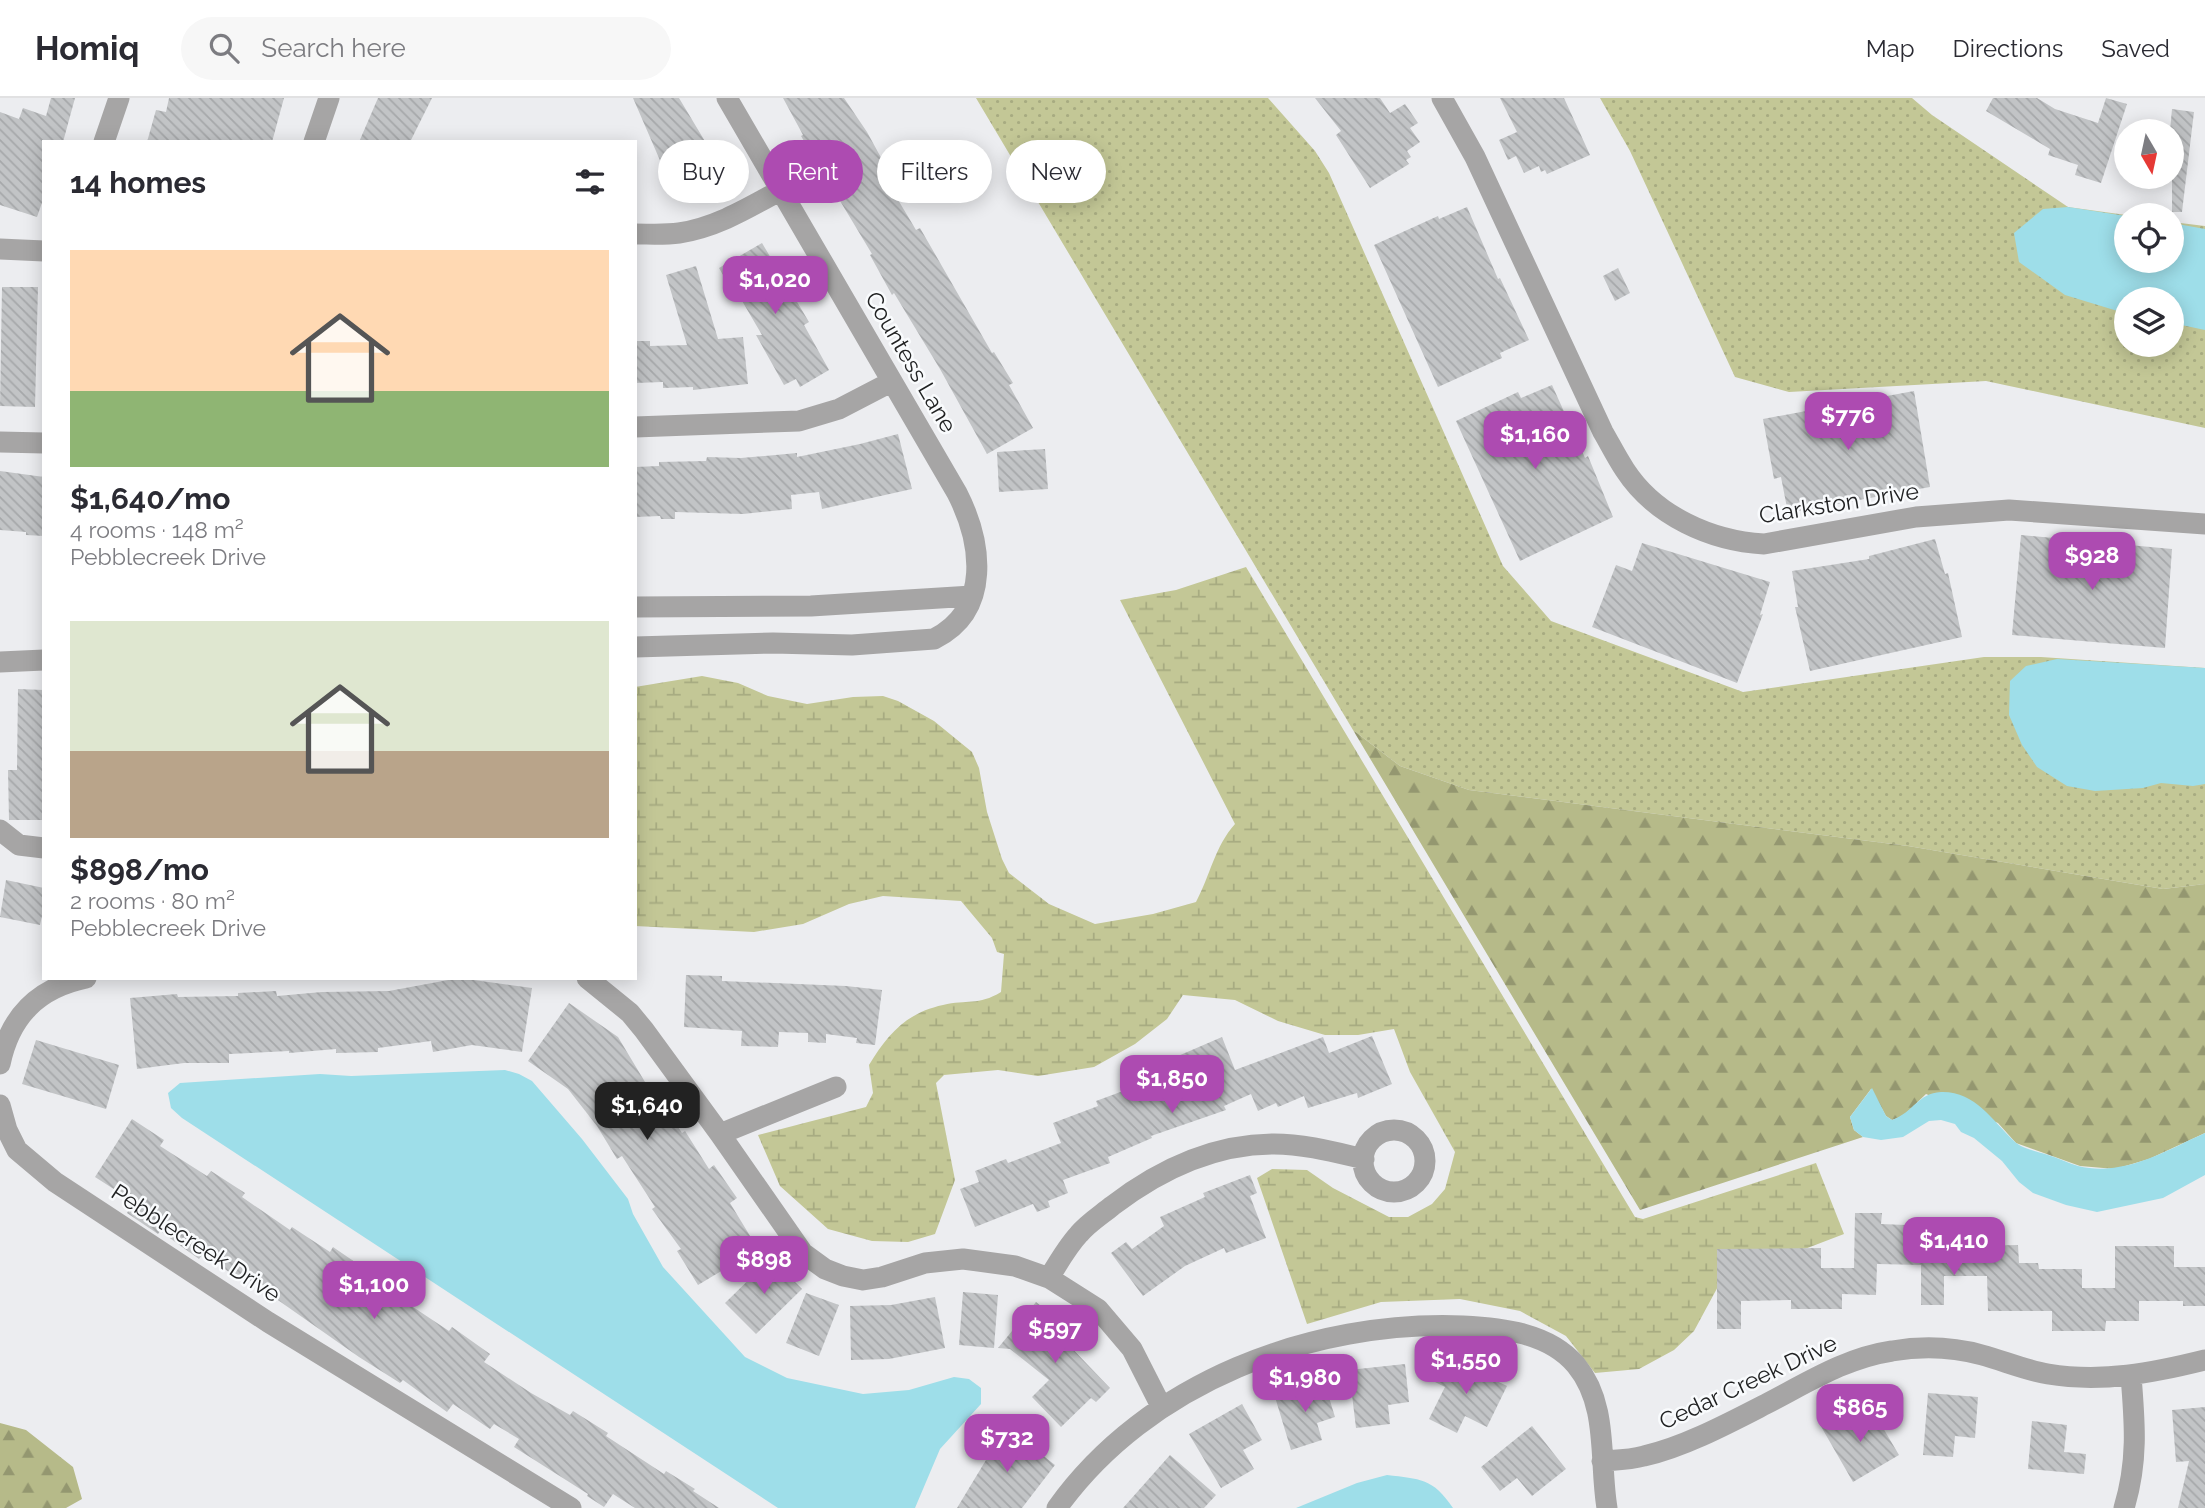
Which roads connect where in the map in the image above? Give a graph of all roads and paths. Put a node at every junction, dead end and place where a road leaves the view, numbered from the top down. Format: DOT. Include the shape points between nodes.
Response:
graph roads {
  1 [pos="120,98"];
  2 [pos="329,98"];
  3 [pos="727,98"];
  4 [pos="1442,98"];
  5 [pos="105,140"];
  6 [pos="315,140"];
  7 [pos="763,159"];
  8 [pos="763,200"];
  9 [pos="788,203"];
  10 [pos="637,234"];
  11 [pos="0,249"];
  12 [pos="42,251"];
  13 [pos="891,382"];
  14 [pos="637,427"];
  15 [pos="0,442"];
  16 [pos="42,443"];
  17 [pos="2205,524"];
  18 [pos="972,596"];
  19 [pos="637,607"];
  20 [pos="637,647"];
  21 [pos="42,660"];
  22 [pos="0,662"];
  23 [pos="0,830"];
  24 [pos="42,848"];
  25 [pos="79,980"];
  26 [pos="589,980"];
  27 [pos="0,1064"];
  28 [pos="836,1087"];
  29 [pos="0,1105"];
  30 [pos="720,1134"];
  31 [pos="1364,1158"];
  32 [pos="1049,1278"];
  33 [pos="2205,1360"];
  34 [pos="2131,1376"];
  35 [pos="1162,1408"];
  36 [pos="1602,1461"];
  37 [pos="571,1508"];
  38 [pos="1057,1508"];
  39 [pos="1607,1508"];
  40 [pos="2124,1508"];
  1 -- 5 [label="street"];
  2 -- 6 [label="street"];
  3 -- 7 [label="street, Countess Lane"];
  4 -- 17 [label="street, Clarkston Drive" via="1475,157 1603,432 1639,487 1677,518 1720,538 1764,544 1916,517 1984,511"];
  8 -- 10 [label="street" via="697,229"];
  9 -- 13 [label="street, Countess Lane"];
  11 -- 12 [label="street"];
  13 -- 14 [label="street" via="839,409 799,421"];
  13 -- 18 [label="street, Countess Lane" via="972,528 977,574"];
  15 -- 16 [label="street"];
  18 -- 19 [label="street" via="822,606"];
  18 -- 20 [label="street" via="945,634 919,642"];
  21 -- 22 [label="street"];
  23 -- 24 [label="street" via="19,845"];
  25 -- 27 [label="street" via="50,989 32,1003 17,1019"];
  26 -- 30 [label="street" via="630,1013"];
  28 -- 30 [label="street"];
  29 -- 37 [label="street, Pebblecreek Drive" via="18,1150 55,1182 268,1322"];
  30 -- 32 [label="street" via="803,1253 825,1269 863,1280 925,1263 963,1259 1015,1266"];
  31 -- 32 [label="street" via="1276,1144 1211,1152 1153,1179 1097,1217 1079,1233"];
  32 -- 35 [label="street" via="1098,1309 1132,1349"];
  33 -- 34 [label="street, Cedar Creek Drive"];
  34 -- 36 [label="street, Cedar Creek Drive" via="2045,1373 1960,1350 1891,1351 1825,1371 1768,1404 1662,1452"];
  34 -- 40 [label="street" via="2135,1461"];
  35 -- 36 [label="street" via="1240,1366 1301,1344 1344,1334 1431,1325 1498,1329 1540,1340 1575,1364 1596,1402"];
  35 -- 38 [label="street" via="1090,1466"];
  36 -- 39 [label="street"];
}
